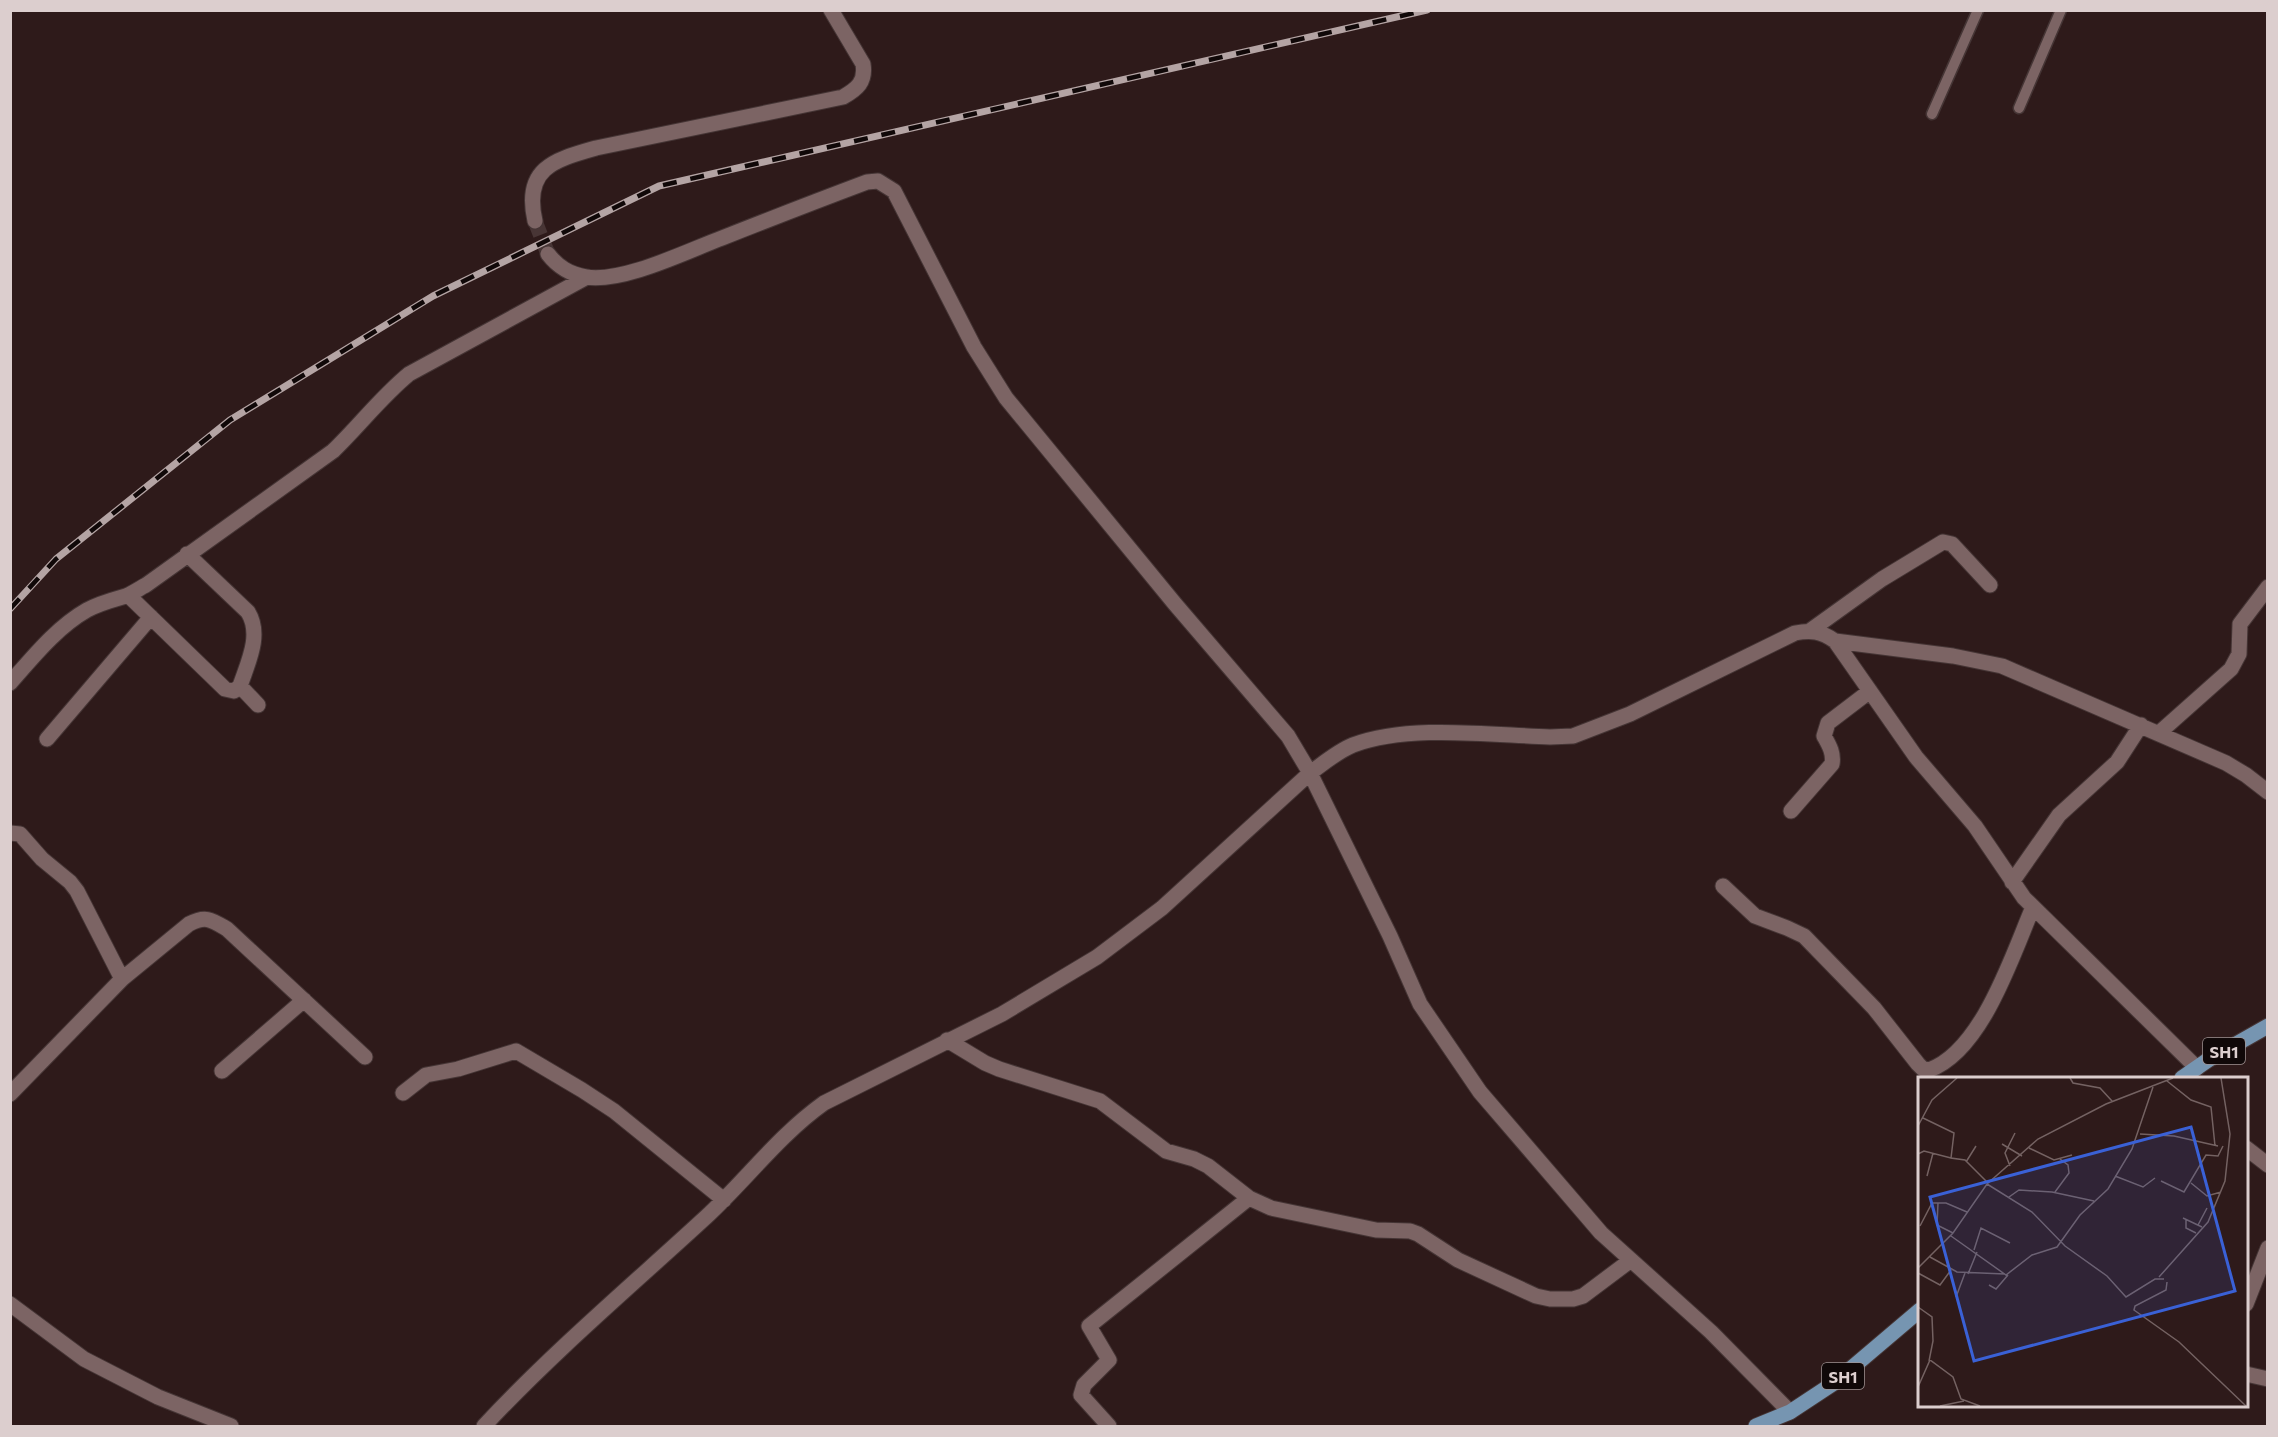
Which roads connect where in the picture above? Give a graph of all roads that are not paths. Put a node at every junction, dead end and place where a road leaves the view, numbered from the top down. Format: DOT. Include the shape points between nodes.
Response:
graph roads {
  1 [pos="831,10"];
  2 [pos="1978,10"];
  3 [pos="2061,10"];
  4 [pos="2019,108"];
  5 [pos="1932,114"];
  6 [pos="535,221"];
  7 [pos="548,254"];
  8 [pos="587,277"];
  9 [pos="187,554"];
  10 [pos="1990,585"];
  11 [pos="2268,588"];
  12 [pos="128,595"];
  13 [pos="151,617"];
  14 [pos="1811,630"];
  15 [pos="1835,640"];
  16 [pos="10,683"];
  17 [pos="240,687"];
  18 [pos="1870,691"];
  19 [pos="258,705"];
  20 [pos="2141,725"];
  21 [pos="2159,733"];
  22 [pos="47,739"];
  23 [pos="1310,772"];
  24 [pos="2267,790"];
  25 [pos="1791,810"];
  26 [pos="10,833"];
  27 [pos="2012,882"];
  28 [pos="1723,886"];
  29 [pos="2033,907"];
  30 [pos="122,979"];
  31 [pos="304,1000"];
  32 [pos="2268,1026"];
  33 [pos="947,1040"];
  34 [pos="365,1057"];
  35 [pos="2197,1068"];
  36 [pos="222,1071"];
  37 [pos="2184,1077"];
  38 [pos="403,1093"];
  39 [pos="10,1094"];
  40 [pos="2248,1149"];
  41 [pos="2268,1166"];
  42 [pos="1249,1198"];
  43 [pos="724,1200"];
  44 [pos="2268,1248"];
  45 [pos="1630,1260"];
  46 [pos="2248,1301"];
  47 [pos="10,1304"];
  48 [pos="1918,1312"];
  49 [pos="2248,1374"];
  50 [pos="2268,1379"];
  51 [pos="1790,1412"];
  52 [pos="1777,1422"];
  53 [pos="231,1426"];
  54 [pos="484,1426"];
  55 [pos="1109,1426"];
  56 [pos="1756,1426"];
  1 -- 6 [label="street" via="863,64 865,73 856,90 843,97 562,158 539,173 532,189"];
  2 -- 5 [label="lane"];
  3 -- 4 [label="lane"];
  7 -- 8 [label="street" via="567,272"];
  8 -- 9 [label="street" via="409,374 388,391 333,451"];
  8 -- 23 [label="street" via="621,274 658,263 867,182 888,185 1006,398 1288,736"];
  9 -- 12 [label="street"];
  9 -- 17 [label="street" via="254,622 253,643"];
  10 -- 14 [label="street" via="1953,544 1943,542 1876,583"];
  11 -- 21 [label="street" via="2240,624 2239,654 2230,669"];
  12 -- 13 [label="street"];
  12 -- 16 [label="street" via="85,611"];
  13 -- 17 [label="street" via="225,689 234,691"];
  13 -- 22 [label="street"];
  14 -- 15 [label="street"];
  14 -- 23 [label="street" via="1795,633 1630,714 1573,736 1442,733 1381,737 1352,746"];
  15 -- 18 [label="street"];
  15 -- 20 [label="street" via="2002,666"];
  17 -- 19 [label="street"];
  18 -- 25 [label="street" via="1828,723 1824,736 1832,764"];
  18 -- 27 [label="street" via="1916,757 1975,826"];
  20 -- 21 [label="street"];
  20 -- 27 [label="street" via="2117,762 2059,815"];
  21 -- 24 [label="street" via="2247,774"];
  23 -- 33 [label="street" via="1123,939 1035,996"];
  23 -- 45 [label="street" via="1428,1018 1489,1103 1589,1219"];
  26 -- 30 [label="street" via="20,834 77,891"];
  27 -- 29 [label="street"];
  28 -- 29 [label="street" via="1755,916 1804,936 1874,1008 1918,1064 1929,1070 1960,1050 1984,1016"];
  29 -- 35 [label="street"];
  30 -- 31 [label="street" via="199,918 227,929"];
  30 -- 39 [label="street"];
  31 -- 34 [label="street"];
  31 -- 36 [label="street"];
  32 -- 35 [label="main road, SH1"];
  33 -- 42 [label="street" via="992,1066 1100,1101 1166,1151 1208,1166"];
  33 -- 43 [label="street" via="824,1103 790,1128"];
  35 -- 37 [label="main road, SH1"];
  38 -- 43 [label="street" via="426,1075 516,1051 614,1111"];
  40 -- 41 [label="street"];
  42 -- 45 [label="street" via="1271,1209 1376,1230 1410,1231 1458,1260 1550,1299 1583,1296"];
  42 -- 55 [label="street" via="1089,1326 1109,1360 1084,1386 1081,1395"];
  43 -- 54 [label="street" via="528,1379"];
  44 -- 46 [label="street"];
  45 -- 51 [label="street" via="1711,1332"];
  47 -- 53 [label="street" via="84,1359 158,1397"];
  48 -- 51 [label="main road, SH1" via="1834,1383"];
  49 -- 50 [label="street"];
  51 -- 52 [label="main road, SH1"];
  52 -- 56 [label="main road, SH1"];
}
